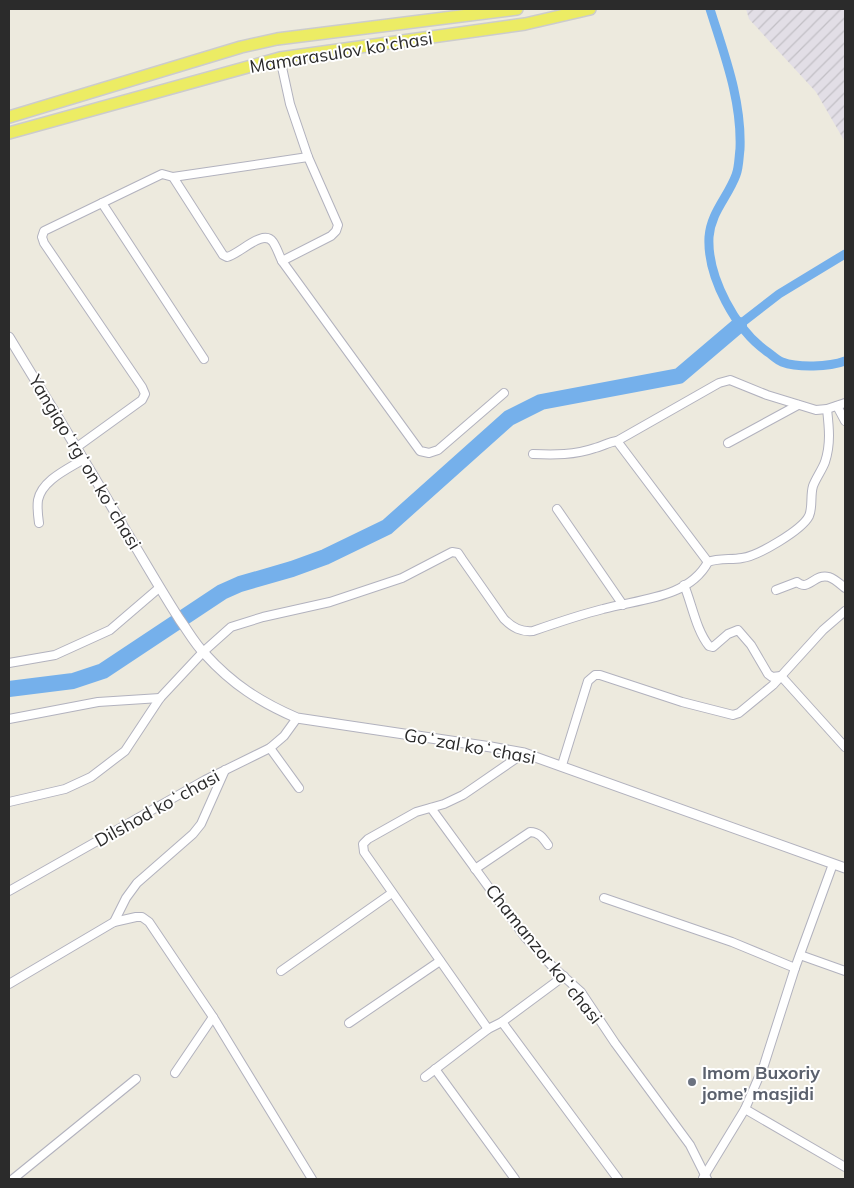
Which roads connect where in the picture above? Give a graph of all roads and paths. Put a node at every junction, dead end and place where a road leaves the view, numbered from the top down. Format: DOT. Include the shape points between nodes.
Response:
graph roads {
  1 [pos="517,9"];
  2 [pos="590,9"];
  3 [pos="280,58"];
  4 [pos="9,116"];
  5 [pos="9,133"];
  6 [pos="308,157"];
  7 [pos="173,177"];
  8 [pos="102,203"];
  9 [pos="282,261"];
  10 [pos="9,337"];
  11 [pos="204,359"];
  12 [pos="504,394"];
  13 [pos="845,403"];
  14 [pos="798,405"];
  15 [pos="837,406"];
  16 [pos="828,409"];
  17 [pos="845,421"];
  18 [pos="617,441"];
  19 [pos="728,443"];
  20 [pos="77,448"];
  21 [pos="533,454"];
  22 [pos="84,459"];
  23 [pos="556,509"];
  24 [pos="39,524"];
  25 [pos="708,562"];
  26 [pos="684,585"];
  27 [pos="160,588"];
  28 [pos="845,588"];
  29 [pos="776,590"];
  30 [pos="623,605"];
  31 [pos="845,611"];
  32 [pos="194,640"];
  33 [pos="203,652"];
  34 [pos="9,663"];
  35 [pos="781,676"];
  36 [pos="160,698"];
  37 [pos="297,718"];
  38 [pos="9,719"];
  39 [pos="845,747"];
  40 [pos="270,748"];
  41 [pos="524,753"];
  42 [pos="562,765"];
  43 [pos="225,770"];
  44 [pos="299,788"];
  45 [pos="9,802"];
  46 [pos="431,808"];
  47 [pos="548,845"];
  48 [pos="833,864"];
  49 [pos="845,868"];
  50 [pos="475,869"];
  51 [pos="9,890"];
  52 [pos="392,893"];
  53 [pos="604,898"];
  54 [pos="114,922"];
  55 [pos="800,955"];
  56 [pos="440,961"];
  57 [pos="795,968"];
  58 [pos="281,971"];
  59 [pos="845,971"];
  60 [pos="564,976"];
  61 [pos="9,984"];
  62 [pos="213,1016"];
  63 [pos="349,1022"];
  64 [pos="502,1022"];
  65 [pos="488,1030"];
  66 [pos="435,1069"];
  67 [pos="175,1073"];
  68 [pos="424,1077"];
  69 [pos="136,1079"];
  70 [pos="744,1109"];
  71 [pos="845,1166"];
  72 [pos="705,1178"];
  73 [pos="13,1179"];
  74 [pos="312,1179"];
  75 [pos="515,1179"];
  76 [pos="618,1179"];
  1 -- 4 [label="main road, Mamarasulov ko'chasi" via="277,39"];
  2 -- 3 [label="main road, Mamarasulov ko'chasi" via="525,24"];
  3 -- 5 [label="main road, Mamarasulov ko'chasi"];
  3 -- 6 [label="street" via="290,104"];
  6 -- 7 [label="street"];
  6 -- 9 [label="street" via="338,225 331,236"];
  7 -- 8 [label="street" via="162,174"];
  7 -- 9 [label="street" via="223,255 233,256 261,237 267,237 273,241"];
  8 -- 11 [label="street"];
  8 -- 20 [label="street" via="44,231 42,237 145,394 142,400"];
  9 -- 12 [label="street" via="420,451 438,450"];
  10 -- 20 [label="street, Yangiqoʻrgʻon koʻchasi"];
  13 -- 15 [label="street"];
  14 -- 16 [label="street" via="816,410"];
  14 -- 18 [label="street" via="730,380 719,382"];
  14 -- 19 [label="street"];
  15 -- 16 [label="street"];
  15 -- 17 [label="street"];
  16 -- 25 [label="street" via="829,450 814,486 808,516 802,525 755,554"];
  18 -- 21 [label="street" via="564,455"];
  18 -- 25 [label="street"];
  20 -- 22 [label="street, Yangiqoʻrgʻon koʻchasi"];
  22 -- 24 [label="street" via="41,491"];
  22 -- 27 [label="street, Yangiqoʻrgʻon koʻchasi"];
  23 -- 30 [label="street"];
  25 -- 26 [label="street" via="703,571"];
  26 -- 30 [label="street" via="664,595"];
  26 -- 35 [label="street" via="696,622 709,646 713,647 738,630 768,674"];
  27 -- 32 [label="street, Yangiqoʻrgʻon koʻchasi"];
  27 -- 34 [label="street" via="110,630 55,655"];
  28 -- 29 [label="street" via="825,576 806,586 793,582"];
  30 -- 33 [label="street" via="524,632 504,619 458,553 452,552 402,578 330,602 231,627"];
  31 -- 35 [label="street"];
  32 -- 33 [label="street, Goʻzal koʻchasi"];
  33 -- 36 [label="street"];
  33 -- 37 [label="street, Goʻzal koʻchasi" via="247,692"];
  35 -- 39 [label="street"];
  35 -- 42 [label="street" via="733,715 595,675 588,681"];
  36 -- 38 [label="street" via="98,702"];
  36 -- 45 [label="street" via="125,752 91,777 65,789"];
  37 -- 40 [label="street, Dilshod koʻchasi"];
  37 -- 41 [label="street, Goʻzal koʻchasi"];
  40 -- 43 [label="street, Dilshod koʻchasi"];
  40 -- 44 [label="street"];
  41 -- 42 [label="street, Goʻzal koʻchasi"];
  41 -- 46 [label="street" via="463,796"];
  42 -- 48 [label="street, Goʻzal koʻchasi"];
  43 -- 51 [label="street, Dilshod koʻchasi"];
  43 -- 54 [label="street" via="201,824 137,883"];
  46 -- 50 [label="street, Chamanzor koʻchasi"];
  46 -- 52 [label="street" via="416,812 363,844 364,852"];
  47 -- 50 [label="street" via="535,832 530,832"];
  48 -- 49 [label="street, Goʻzal koʻchasi"];
  48 -- 55 [label="street, Chamanzor koʻchasi"];
  50 -- 60 [label="street, Chamanzor koʻchasi" via="525,937"];
  52 -- 56 [label="street"];
  52 -- 58 [label="street"];
  53 -- 57 [label="street" via="732,942"];
  54 -- 61 [label="street"];
  54 -- 62 [label="street" via="136,917 149,922"];
  55 -- 57 [label="street, Chamanzor koʻchasi"];
  55 -- 59 [label="street"];
  56 -- 63 [label="street"];
  56 -- 65 [label="street"];
  57 -- 70 [label="street, Chamanzor koʻchasi" via="764,1065"];
  60 -- 64 [label="street"];
  60 -- 72 [label="street, Chamanzor koʻchasi" via="581,992 690,1146"];
  62 -- 67 [label="street"];
  62 -- 74 [label="street"];
  64 -- 65 [label="street"];
  64 -- 76 [label="street"];
  65 -- 66 [label="street"];
  66 -- 68 [label="street"];
  66 -- 75 [label="street"];
  69 -- 73 [label="street"];
  70 -- 71 [label="street"];
  70 -- 72 [label="street, Chamanzor koʻchasi"];
}
